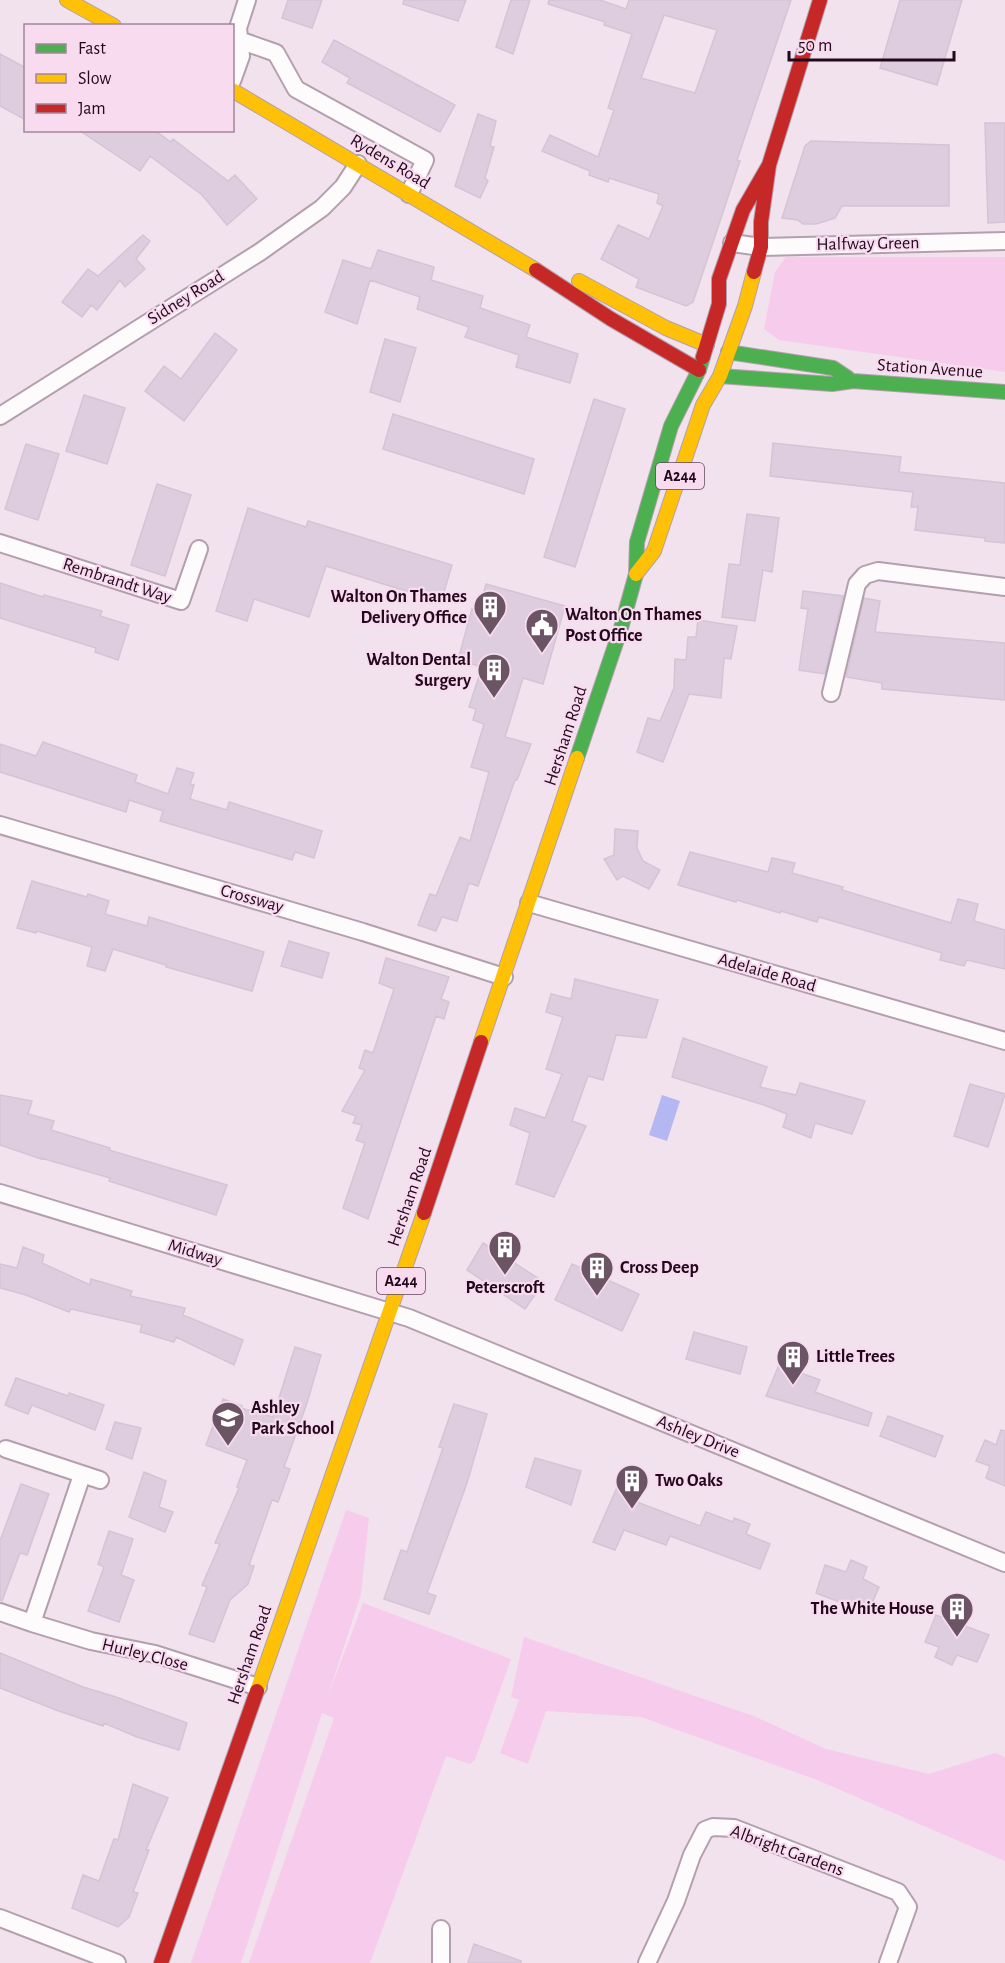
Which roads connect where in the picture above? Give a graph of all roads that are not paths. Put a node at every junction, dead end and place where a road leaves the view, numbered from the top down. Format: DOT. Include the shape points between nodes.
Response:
graph roads {
  1 [pos="67,0"];
  2 [pos="247,0"];
  3 [pos="820,0"];
  4 [pos="110,24"];
  5 [pos="239,40"];
  6 [pos="234,75"];
  7 [pos="234,91"];
  8 [pos="358,164"];
  9 [pos="769,165"];
  10 [pos="409,194"];
  11 [pos="1005,241"];
  12 [pos="732,243"];
  13 [pos="761,247"];
  14 [pos="528,265"];
  15 [pos="707,345"];
  16 [pos="728,352"];
  17 [pos="699,370"];
  18 [pos="720,376"];
  19 [pos="853,381"];
  20 [pos="1005,393"];
  21 [pos="0,416"];
  22 [pos="0,543"];
  23 [pos="199,549"];
  24 [pos="636,574"];
  25 [pos="1005,587"];
  26 [pos="831,693"];
  27 [pos="0,825"];
  28 [pos="529,903"];
  29 [pos="504,978"];
  30 [pos="1005,1041"];
  31 [pos="0,1195"];
  32 [pos="390,1312"];
  33 [pos="6,1449"];
  34 [pos="82,1475"];
  35 [pos="100,1480"];
  36 [pos="1005,1563"];
  37 [pos="0,1612"];
  38 [pos="32,1623"];
  39 [pos="258,1687"];
  40 [pos="0,1918"];
  41 [pos="441,1929"];
  42 [pos="117,1963"];
  43 [pos="161,1963"];
  44 [pos="441,1963"];
  45 [pos="647,1963"];
  46 [pos="888,1963"];
  1 -- 4 [label="main road"];
  2 -- 5 [label="street" via="238,28"];
  3 -- 9 [label="main road, Hersham Road / A244"];
  5 -- 6 [label="street" via="241,56"];
  5 -- 10 [label="street" via="276,53 296,89 425,160"];
  7 -- 8 [label="main road, Rydens Road"];
  8 -- 10 [label="main road, Rydens Road"];
  8 -- 21 [label="street, Sidney Road" via="322,208 260,252"];
  9 -- 12 [label="main road, Hersham Road / A244" via="744,210"];
  9 -- 13 [label="main road, Hersham Road / A244"];
  10 -- 14 [label="main road, Rydens Road"];
  11 -- 13 [label="street, Halfway Green"];
  12 -- 13 [label="street, Halfway Green"];
  12 -- 15 [label="main road, Hersham Road / A244" via="719,279 719,304"];
  13 -- 16 [label="main road, Hersham Road / A244"];
  14 -- 15 [label="main road, Rydens Road" via="578,281"];
  14 -- 17 [label="main road, Rydens Road"];
  15 -- 16 [label="main road, Station Avenue"];
  15 -- 17 [label="main road, Hersham Road / A244"];
  16 -- 18 [label="main road, Hersham Road / A244"];
  16 -- 19 [label="main road, Station Avenue" via="833,368"];
  17 -- 18 [label="main road, Station Avenue"];
  17 -- 24 [label="main road, Hersham Road / A244" via="671,426 637,542"];
  18 -- 19 [label="main road, Station Avenue" via="832,384"];
  18 -- 24 [label="main road, Hersham Road / A244" via="703,405 654,551"];
  19 -- 20 [label="main road, Station Avenue"];
  22 -- 23 [label="street, Rembrandt Way" via="181,601"];
  24 -- 28 [label="main road, Hersham Road / A244"];
  25 -- 26 [label="street" via="878,571 865,575 857,584"];
  27 -- 29 [label="street, Crossway" via="363,932"];
  28 -- 29 [label="main road, Hersham Road / A244"];
  28 -- 30 [label="street, Adelaide Road"];
  29 -- 32 [label="main road, Hersham Road / A244"];
  31 -- 32 [label="street, Midway"];
  32 -- 36 [label="street, Ashley Drive"];
  32 -- 39 [label="main road, Hersham Road / A244"];
  33 -- 34 [label="street"];
  34 -- 35 [label="street"];
  34 -- 38 [label="street"];
  37 -- 38 [label="street, Hurley Close"];
  38 -- 39 [label="street, Hurley Close" via="154,1654"];
  39 -- 43 [label="main road, Hersham Road / A244"];
  40 -- 42 [label="street"];
  41 -- 44 [label="street"];
  45 -- 46 [label="street, Albright Gardens" via="692,1855 705,1830 713,1827 734,1828 898,1892 908,1907"];
}
